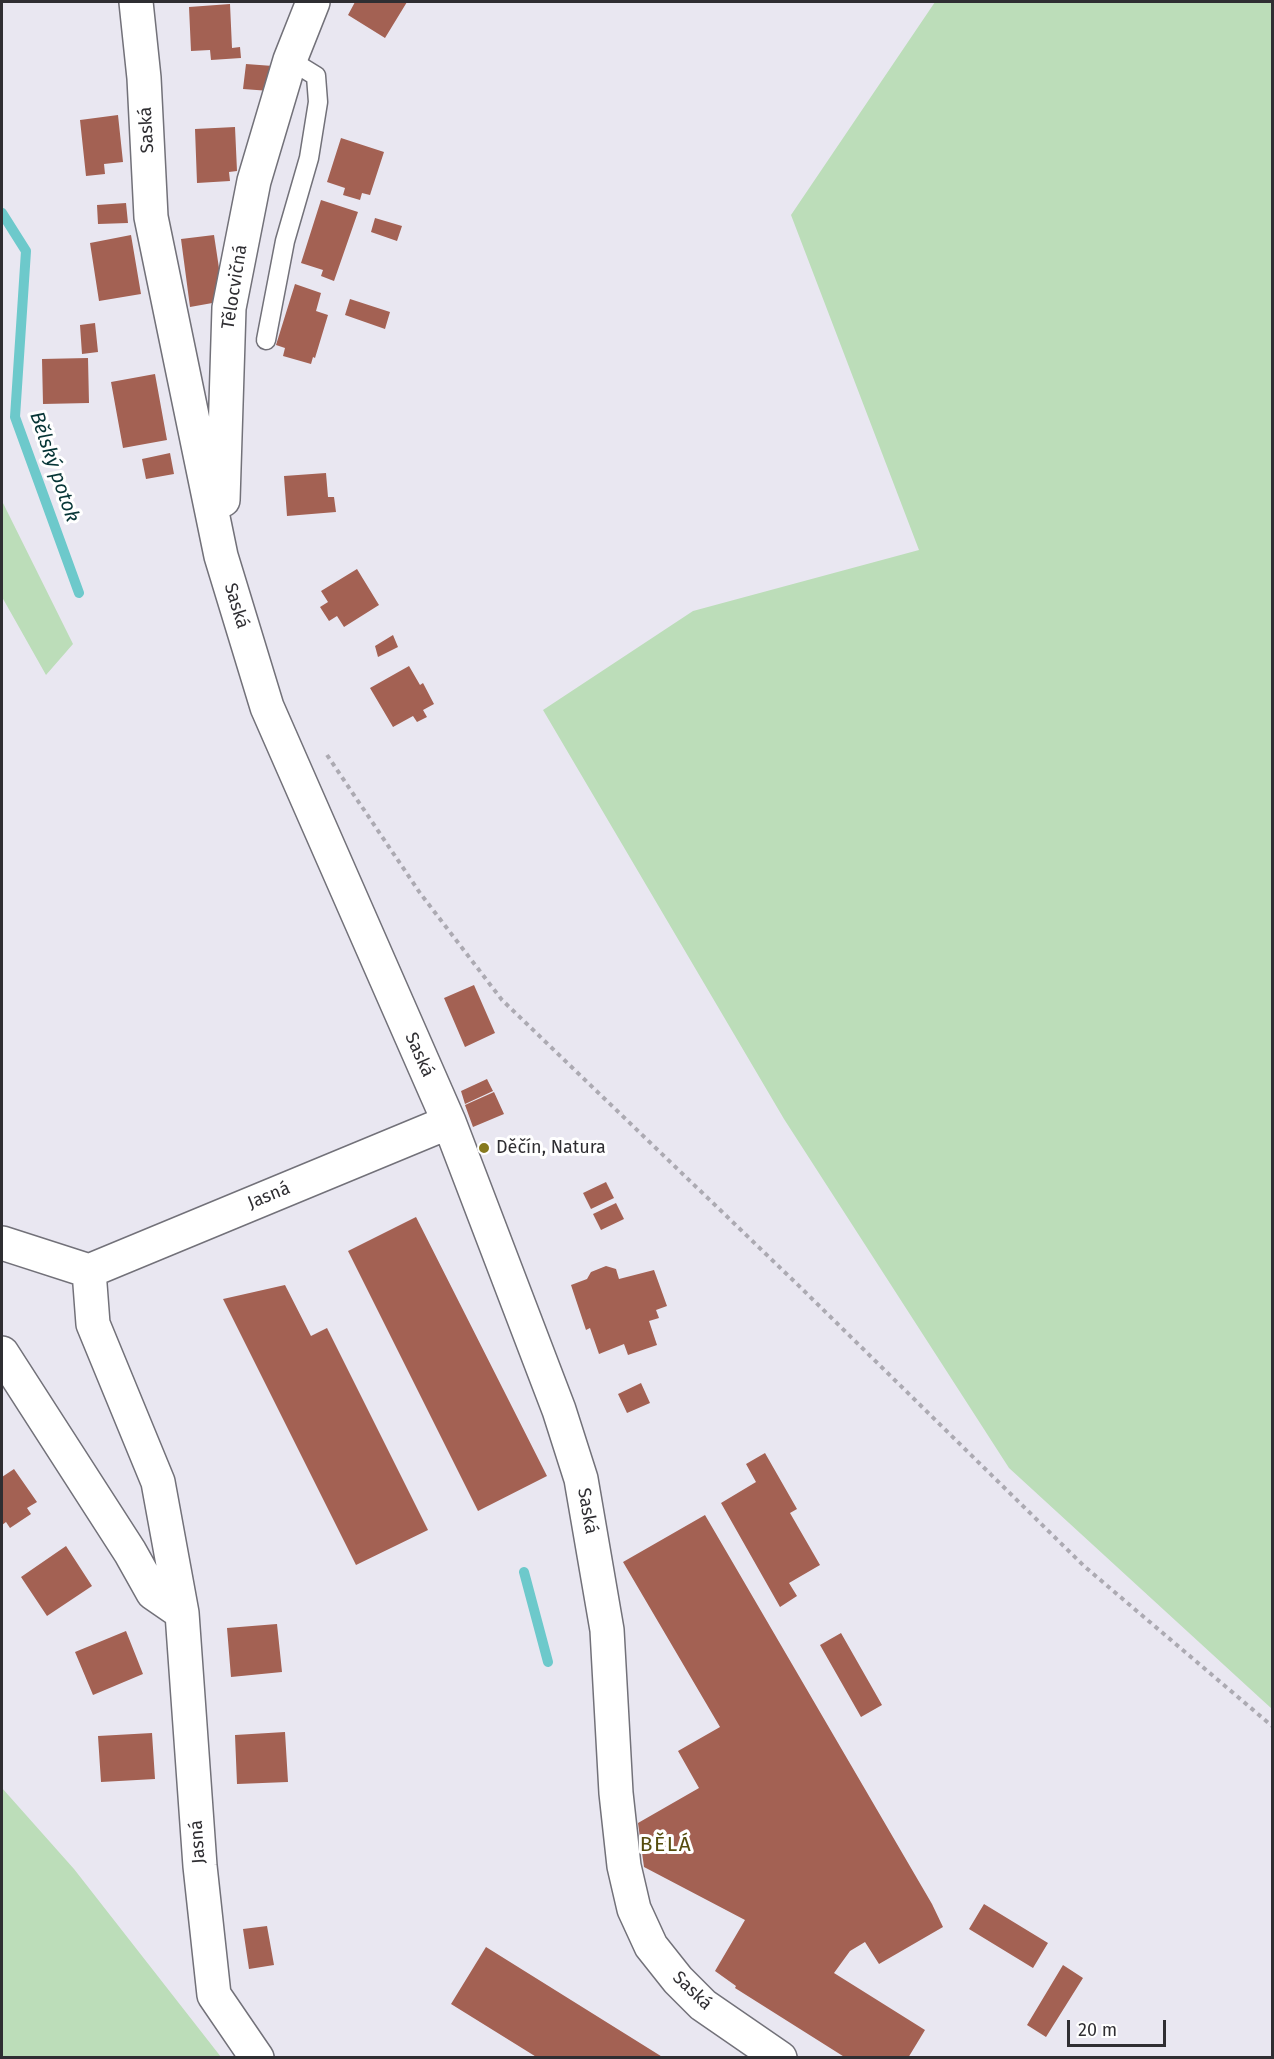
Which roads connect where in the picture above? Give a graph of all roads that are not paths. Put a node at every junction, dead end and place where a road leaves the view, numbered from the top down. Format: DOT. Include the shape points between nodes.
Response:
graph roads {
  1 [pos="136,2"];
  2 [pos="313,2"];
  3 [pos="290,60"];
  4 [pos="266,340"];
  5 [pos="221,556"];
  6 [pos="449,1122"];
  7 [pos="2,1243"];
  8 [pos="89,1271"];
  9 [pos="2,1353"];
  10 [pos="182,1613"];
  11 [pos="257,2058"];
  12 [pos="780,2058"];
  1 -- 5 [label="street, Saská" via="151,217"];
  2 -- 3 [label="street, Tělocvičná"];
  3 -- 4 [label="lane" via="316,76 318,102 309,158 285,241"];
  3 -- 5 [label="street, Tělocvičná" via="254,182 229,308"];
  5 -- 6 [label="street, Saská" via="267,707"];
  6 -- 8 [label="street, Jasná"];
  6 -- 12 [label="street, Saská" via="559,1410 581,1479 607,1630 616,1793 624,1866 634,1909 651,1946 678,1980 703,2005"];
  7 -- 8 [label="street"];
  8 -- 10 [label="street, Jasná" via="93,1324 158,1482"];
  9 -- 10 [label="street" via="153,1593"];
  10 -- 11 [label="street, Jasná" via="200,1866 214,1995"];
}
